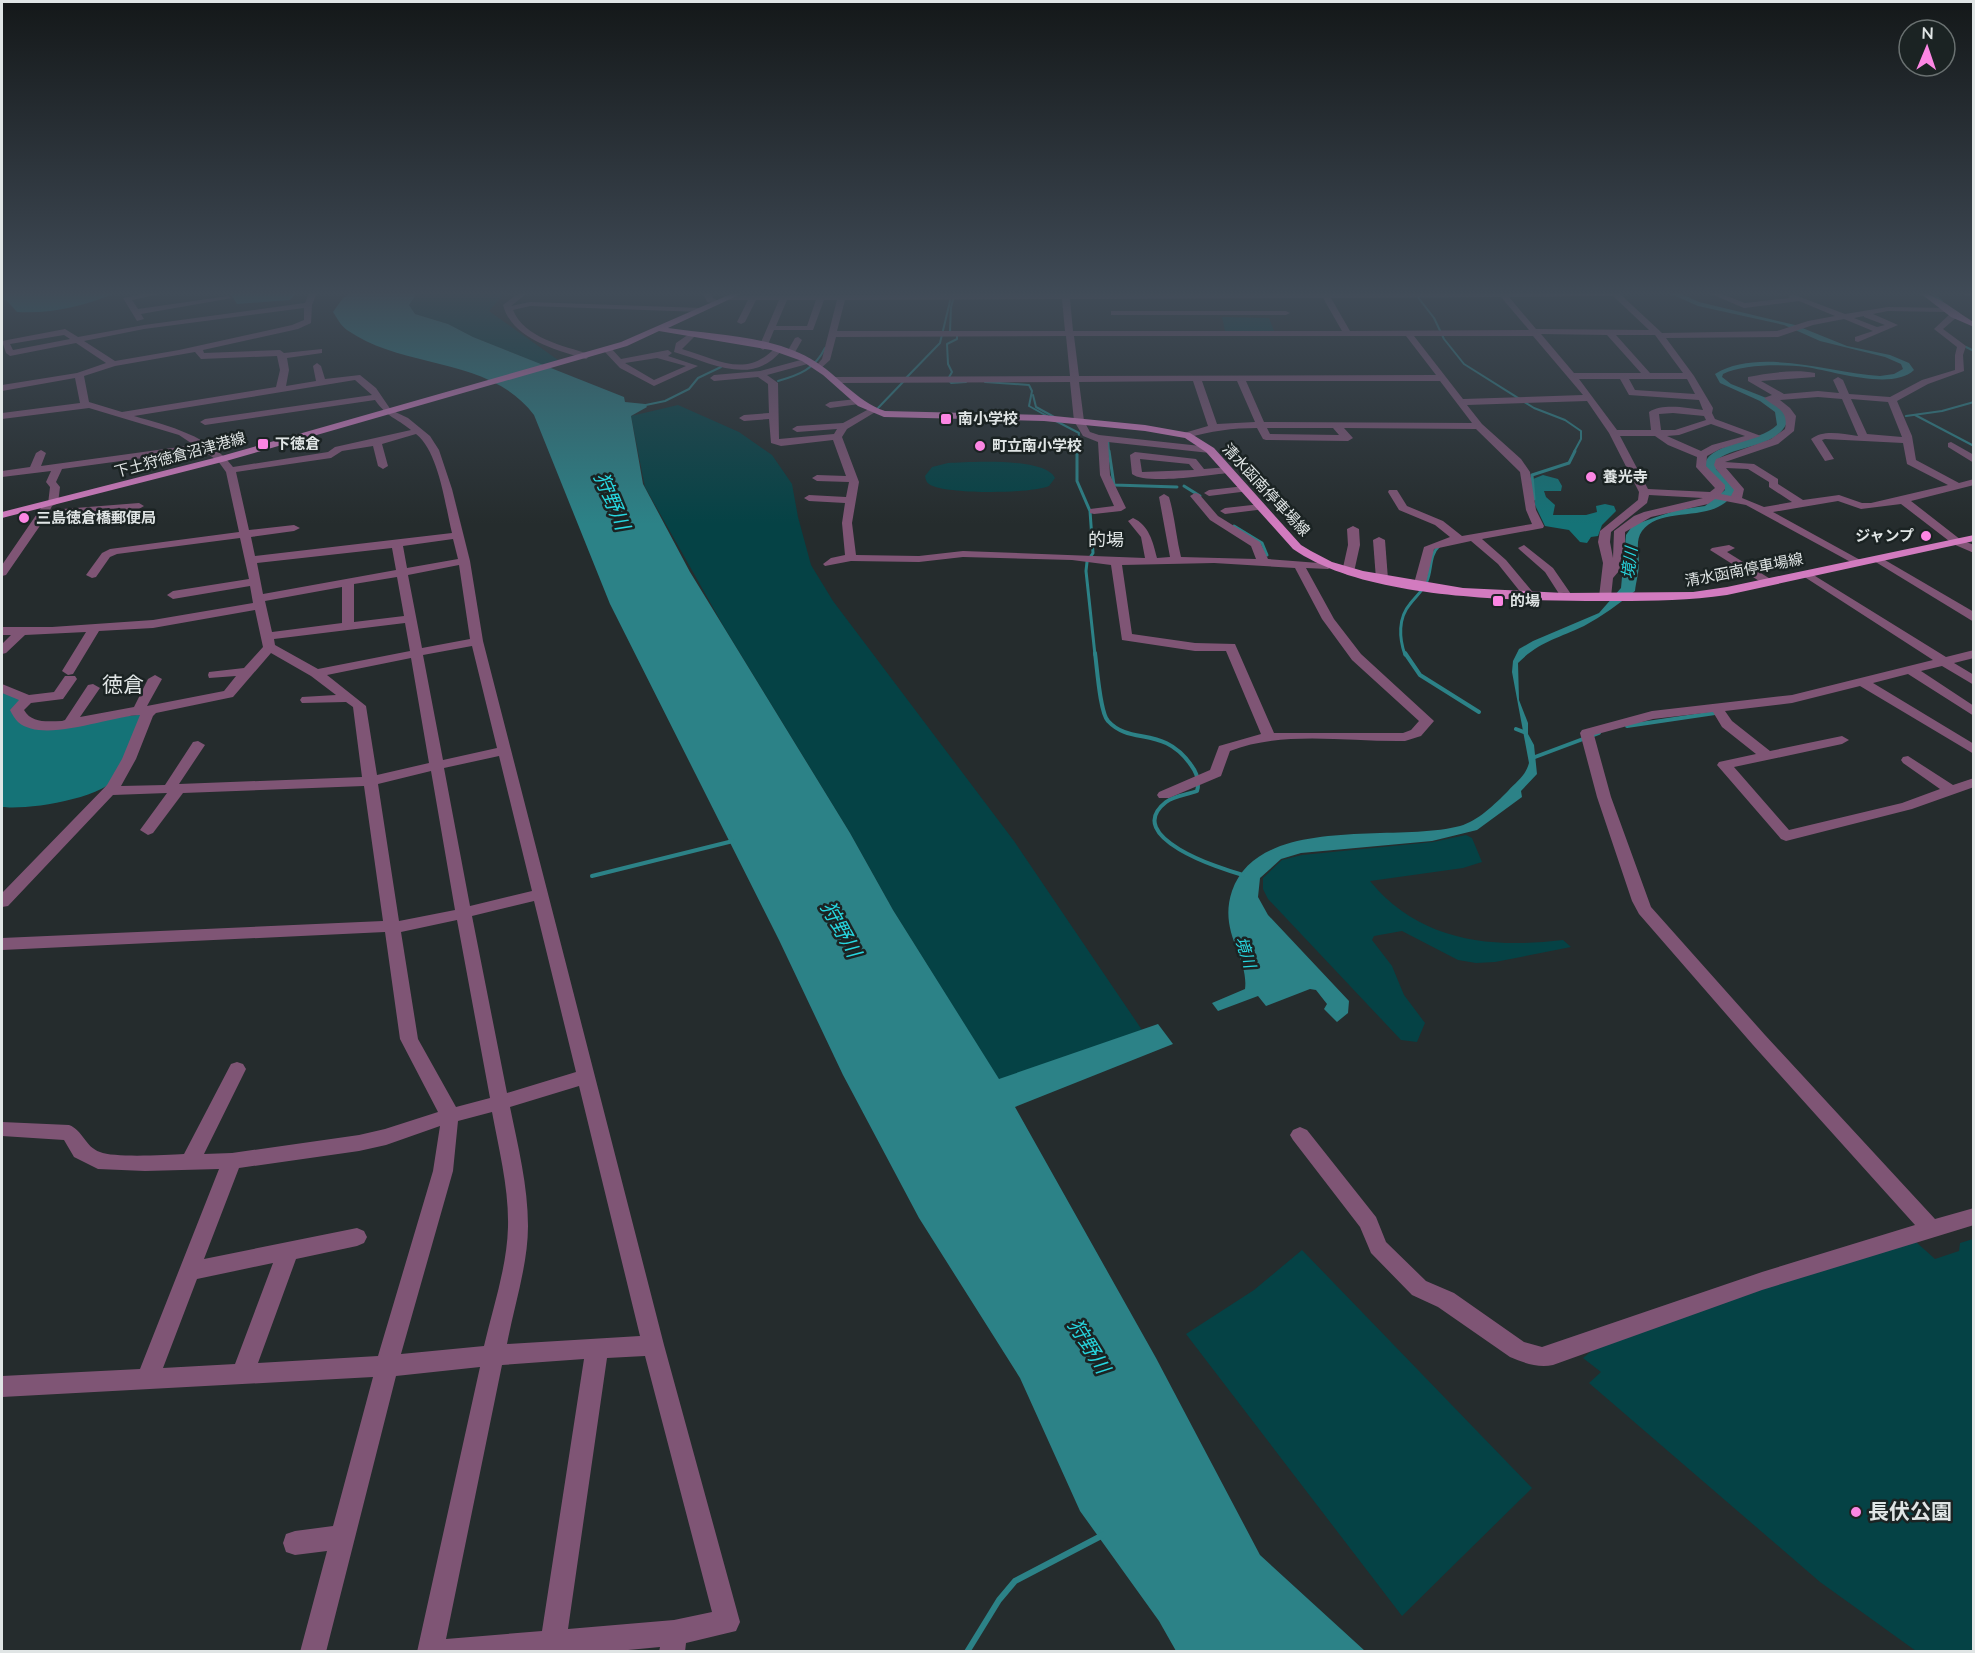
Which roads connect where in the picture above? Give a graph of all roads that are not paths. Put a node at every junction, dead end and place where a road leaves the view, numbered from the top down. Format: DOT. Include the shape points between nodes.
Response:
graph roads {
  1 [pos="94,370"];
  2 [pos="284,370"];
  3 [pos="318,370"];
  4 [pos="537,370"];
  5 [pos="629,370"];
  6 [pos="641,370"];
  7 [pos="684,370"];
  8 [pos="774,370"];
  9 [pos="823,370"];
  10 [pos="1074,370"];
  11 [pos="1435,370"];
  12 [pos="1568,370"];
  13 [pos="1643,370"];
  14 [pos="1686,370"];
  15 [pos="1963,370"];
  16 [pos="632,372"];
  17 [pos="760,374"];
  18 [pos="79,375"];
  19 [pos="1812,375"];
  20 [pos="1573,376"];
  21 [pos="1623,376"];
  22 [pos="1648,376"];
  23 [pos="1690,376"];
  24 [pos="1784,376"];
  25 [pos="1240,377"];
  26 [pos="714,378"];
  27 [pos="1441,378"];
  28 [pos="1075,379"];
  29 [pos="835,380"];
  30 [pos="1197,380"];
  31 [pos="1838,380"];
  32 [pos="321,382"];
  33 [pos="2,388"];
  34 [pos="280,389"];
  35 [pos="1818,394"];
  36 [pos="1846,396"];
  37 [pos="378,397"];
  38 [pos="1701,397"];
  39 [pos="1782,397"];
  40 [pos="1590,398"];
  41 [pos="1892,400"];
  42 [pos="856,402"];
  43 [pos="1461,402"];
  44 [pos="86,405"];
  45 [pos="830,405"];
  46 [pos="872,411"];
  47 [pos="388,412"];
  48 [pos="120,415"];
  49 [pos="2,416"];
  50 [pos="773,416"];
  51 [pos="1709,417"];
  52 [pos="744,418"];
  53 [pos="1079,421"];
  54 [pos="205,422"];
  55 [pos="1261,424"];
  56 [pos="846,426"];
  57 [pos="1335,426"];
  58 [pos="1479,426"];
  59 [pos="1213,427"];
  60 [pos="796,429"];
  61 [pos="417,431"];
  62 [pos="1614,434"];
  63 [pos="1658,434"];
  64 [pos="1187,435"];
  65 [pos="1755,436"];
  66 [pos="837,437"];
  67 [pos="1862,437"];
  68 [pos="1101,438"];
  69 [pos="1907,440"];
  70 [pos="377,442"];
  71 [pos="1773,442"];
  72 [pos="1140,443"];
  73 [pos="1951,445"];
  74 [pos="203,447"];
  75 [pos="1210,450"];
  76 [pos="42,453"];
  77 [pos="1134,455"];
  78 [pos="1702,455"];
  79 [pos="1829,459"];
  80 [pos="1974,460"];
  81 [pos="226,465"];
  82 [pos="1719,465"];
  83 [pos="383,466"];
  84 [pos="57,468"];
  85 [pos="1228,470"];
  86 [pos="34,471"];
  87 [pos="1202,473"];
  88 [pos="2,474"];
  89 [pos="817,478"];
  90 [pos="853,479"];
  91 [pos="1974,482"];
  92 [pos="1957,486"];
  93 [pos="1245,489"];
  94 [pos="1393,492"];
  95 [pos="1644,492"];
  96 [pos="1209,493"];
  97 [pos="1712,495"];
  98 [pos="1195,496"];
  99 [pos="1164,497"];
  100 [pos="809,498"];
  101 [pos="1734,499"];
  102 [pos="852,500"];
  103 [pos="1904,500"];
  104 [pos="1801,504"];
  105 [pos="48,507"];
  106 [pos="139,507"];
  107 [pos="1261,507"];
  108 [pos="1765,510"];
  109 [pos="1094,511"];
  110 [pos="1225,511"];
  111 [pos="2,515"];
  112 [pos="1133,521"];
  113 [pos="294,528"];
  114 [pos="1353,529"];
  115 [pos="244,533"];
  116 [pos="458,535"];
  117 [pos="1473,537"];
  118 [pos="1974,538"];
  119 [pos="393,540"];
  120 [pos="1379,540"];
  121 [pos="1459,540"];
  122 [pos="1957,542"];
  123 [pos="1524,548"];
  124 [pos="1729,548"];
  125 [pos="1974,550"];
  126 [pos="851,558"];
  127 [pos="1878,559"];
  128 [pos="250,560"];
  129 [pos="464,561"];
  130 [pos="1109,561"];
  131 [pos="1152,562"];
  132 [pos="1177,562"];
  133 [pos="1263,562"];
  134 [pos="1298,563"];
  135 [pos="1858,563"];
  136 [pos="829,564"];
  137 [pos="1328,566"];
  138 [pos="402,572"];
  139 [pos="1348,572"];
  140 [pos="2,573"];
  141 [pos="1807,574"];
  142 [pos="92,575"];
  143 [pos="1609,576"];
  144 [pos="1382,579"];
  145 [pos="348,582"];
  146 [pos="1768,582"];
  147 [pos="1419,587"];
  148 [pos="173,595"];
  149 [pos="258,595"];
  150 [pos="1530,596"];
  151 [pos="1567,597"];
  152 [pos="1607,597"];
  153 [pos="1974,618"];
  154 [pos="411,619"];
  155 [pos="348,627"];
  156 [pos="94,628"];
  157 [pos="23,630"];
  158 [pos="2,631"];
  159 [pos="268,641"];
  160 [pos="477,641"];
  161 [pos="2,650"];
  162 [pos="417,652"];
  163 [pos="1974,654"];
  164 [pos="1942,663"];
  165 [pos="250,671"];
  166 [pos="1912,671"];
  167 [pos="316,673"];
  168 [pos="214,675"];
  169 [pos="155,680"];
  170 [pos="1974,681"];
  171 [pos="1864,682"];
  172 [pos="2,688"];
  173 [pos="93,688"];
  174 [pos="348,698"];
  175 [pos="27,699"];
  176 [pos="307,700"];
  177 [pos="1717,708"];
  178 [pos="145,710"];
  179 [pos="1974,712"];
  180 [pos="70,723"];
  181 [pos="1269,738"];
  182 [pos="1842,740"];
  183 [pos="198,745"];
  184 [pos="506,750"];
  185 [pos="1974,750"];
  186 [pos="1767,756"];
  187 [pos="1908,760"];
  188 [pos="438,766"];
  189 [pos="370,781"];
  190 [pos="1965,787"];
  191 [pos="173,789"];
  192 [pos="108,791"];
  193 [pos="1164,795"];
  194 [pos="148,830"];
  195 [pos="542,894"];
  196 [pos="2,903"];
  197 [pos="465,913"];
  198 [pos="392,927"];
  199 [pos="2,944"];
  200 [pos="237,1069"];
  201 [pos="586,1076"];
  202 [pos="499,1103"];
  203 [pos="449,1117"];
  204 [pos="2,1129"];
  205 [pos="1300,1135"];
  206 [pos="232,1161"];
  207 [pos="190,1162"];
  208 [pos="1974,1216"];
  209 [pos="1932,1228"];
  210 [pos="357,1237"];
  211 [pos="288,1251"];
  212 [pos="188,1272"];
  213 [pos="653,1345"];
  214 [pos="597,1349"];
  215 [pos="494,1355"];
  216 [pos="388,1366"];
  217 [pos="243,1373"];
  218 [pos="148,1378"];
  219 [pos="2,1387"];
  220 [pos="343,1537"];
  221 [pos="295,1543"];
  222 [pos="673,1642"];
  223 [pos="553,1647"];
  224 [pos="313,1652"];
  225 [pos="430,1652"];
  226 [pos="444,1652"];
  1 -- 18 [label="street"];
  2 -- 34 [label="street"];
  3 -- 32 [label="street"];
  4 -- 47 [label="main road, 下土狩徳倉沼津港線"];
  5 -- 16 [label="street"];
  6 -- 16 [label="street"];
  7 -- 16 [label="street" via="654,383"];
  8 -- 17 [label="street"];
  9 -- 29 [label="main road, 清水函南停車場線"];
  10 -- 28 [label="street"];
  11 -- 27 [label="street"];
  12 -- 20 [label="street"];
  13 -- 22 [label="street"];
  14 -- 23 [label="street"];
  15 -- 41 [label="street" via="1925,382"];
  17 -- 26 [label="street"];
  17 -- 50 [label="street" via="773,383"];
  18 -- 33 [label="street"];
  18 -- 44 [label="street"];
  19 -- 24 [label="street"];
  20 -- 21 [label="street"];
  20 -- 40 [label="street"];
  21 -- 22 [label="street"];
  21 -- 38 [label="street" via="1632,393"];
  22 -- 23 [label="street"];
  23 -- 38 [label="street"];
  24 -- 35 [label="street"];
  24 -- 39 [label="street" via="1751,379"];
  25 -- 27 [label="street"];
  25 -- 30 [label="street"];
  25 -- 55 [label="street"];
  27 -- 43 [label="street"];
  28 -- 29 [label="street"];
  28 -- 30 [label="street"];
  28 -- 53 [label="street"];
  29 -- 42 [label="main road, 清水函南停車場線"];
  30 -- 59 [label="street"];
  31 -- 36 [label="street"];
  32 -- 34 [label="street"];
  32 -- 37 [label="street" via="357,377"];
  34 -- 48 [label="street"];
  35 -- 36 [label="street"];
  35 -- 39 [label="street"];
  36 -- 41 [label="street"];
  36 -- 67 [label="street"];
  37 -- 47 [label="street"];
  37 -- 54 [label="street"];
  38 -- 51 [label="street"];
  39 -- 71 [label="street" via="1769,398 1790,413 1792,425"];
  40 -- 43 [label="street"];
  40 -- 62 [label="street"];
  41 -- 69 [label="street"];
  42 -- 45 [label="street"];
  42 -- 46 [label="main road, 清水函南停車場線"];
  43 -- 58 [label="street"];
  44 -- 48 [label="street"];
  44 -- 49 [label="street"];
  46 -- 53 [label="main road, 清水函南停車場線" via="899,416"];
  46 -- 56 [label="street"];
  47 -- 61 [label="street"];
  47 -- 81 [label="main road, 下土狩徳倉沼津港線"];
  48 -- 74 [label="street" via="182,433"];
  50 -- 52 [label="street"];
  50 -- 66 [label="street" via="774,441"];
  51 -- 63 [label="street" via="1676,433"];
  51 -- 63 [label="street" via="1655,411"];
  51 -- 65 [label="street"];
  53 -- 64 [label="main road, 清水函南停車場線"];
  53 -- 68 [label="street" via="1086,434"];
  55 -- 57 [label="street"];
  55 -- 57 [label="street" via="1266,437 1348,438"];
  55 -- 59 [label="street"];
  56 -- 60 [label="street" via="815,424"];
  56 -- 66 [label="street"];
  57 -- 58 [label="street"];
  58 -- 117 [label="street" via="1525,472 1531,510 1539,526"];
  59 -- 64 [label="street"];
  61 -- 70 [label="street"];
  61 -- 116 [label="street" via="434,450"];
  62 -- 63 [label="street"];
  62 -- 95 [label="street"];
  63 -- 78 [label="street"];
  64 -- 75 [label="main road, 清水函南停車場線"];
  65 -- 71 [label="street"];
  65 -- 78 [label="street"];
  66 -- 90 [label="street"];
  67 -- 69 [label="street"];
  67 -- 79 [label="street" via="1816,439"];
  68 -- 72 [label="street"];
  68 -- 109 [label="street" via="1105,475 1121,508"];
  69 -- 92 [label="street" via="1911,462"];
  70 -- 81 [label="street" via="339,449 331,455"];
  70 -- 83 [label="street"];
  71 -- 82 [label="street" via="1729,455"];
  72 -- 75 [label="street"];
  72 -- 77 [label="street"];
  73 -- 80 [label="street"];
  74 -- 81 [label="street"];
  74 -- 84 [label="street"];
  75 -- 85 [label="main road, 清水函南停車場線"];
  76 -- 86 [label="street"];
  77 -- 87 [label="street" via="1192,461"];
  77 -- 87 [label="street" via="1137,474"];
  78 -- 97 [label="street" via="1701,467 1720,485"];
  81 -- 105 [label="main road, 下土狩徳倉沼津港線"];
  81 -- 115 [label="street"];
  82 -- 101 [label="street" via="1739,489"];
  82 -- 104 [label="street" via="1750,466 1774,480 1773,485"];
  84 -- 86 [label="street"];
  84 -- 105 [label="street"];
  85 -- 87 [label="street"];
  85 -- 93 [label="main road, 清水函南停車場線"];
  86 -- 88 [label="street"];
  89 -- 90 [label="street"];
  90 -- 102 [label="street"];
  91 -- 92 [label="street"];
  92 -- 103 [label="street"];
  93 -- 96 [label="street"];
  93 -- 107 [label="main road, 清水函南停車場線"];
  94 -- 121 [label="street" via="1404,508 1439,523"];
  95 -- 97 [label="street"];
  95 -- 143 [label="street" via="1643,501 1606,531"];
  97 -- 101 [label="street"];
  97 -- 143 [label="street" via="1697,505 1648,514 1625,526 1620,531 1619,564"];
  98 -- 133 [label="street" via="1214,518 1256,544"];
  99 -- 132 [label="street"];
  100 -- 102 [label="street"];
  101 -- 108 [label="street"];
  102 -- 126 [label="street" via="847,524"];
  103 -- 104 [label="street" via="1865,507 1839,498"];
  103 -- 122 [label="street"];
  104 -- 108 [label="street"];
  105 -- 106 [label="street"];
  105 -- 111 [label="main road, 下土狩徳倉沼津港線"];
  105 -- 140 [label="street"];
  107 -- 110 [label="street"];
  107 -- 137 [label="main road, 清水函南停車場線" via="1297,547"];
  108 -- 135 [label="street"];
  112 -- 131 [label="street" via="1146,537"];
  113 -- 115 [label="street"];
  114 -- 139 [label="street"];
  115 -- 128 [label="street"];
  115 -- 142 [label="street" via="114,551 106,555"];
  116 -- 119 [label="street"];
  116 -- 129 [label="street"];
  117 -- 121 [label="street"];
  117 -- 150 [label="street" via="1502,562"];
  118 -- 122 [label="main road, 清水函南停車場線"];
  119 -- 128 [label="street"];
  119 -- 138 [label="street"];
  120 -- 144 [label="street"];
  121 -- 147 [label="street" via="1428,549"];
  122 -- 125 [label="street"];
  122 -- 127 [label="main road, 清水函南停車場線"];
  123 -- 151 [label="street" via="1549,570"];
  124 -- 146 [label="street" via="1716,550"];
  126 -- 130 [label="street" via="920,559 964,554"];
  126 -- 136 [label="street"];
  127 -- 135 [label="main road, 清水函南停車場線"];
  127 -- 153 [label="street"];
  128 -- 149 [label="street"];
  129 -- 138 [label="street"];
  129 -- 160 [label="street"];
  130 -- 131 [label="street"];
  130 -- 181 [label="street" via="1126,637 1195,647 1231,647"];
  131 -- 132 [label="street"];
  132 -- 133 [label="street"];
  133 -- 134 [label="street"];
  134 -- 137 [label="street"];
  134 -- 181 [label="street" via="1318,604 1346,644 1367,669 1427,721 1416,733 1405,737"];
  135 -- 141 [label="main road, 清水函南停車場線"];
  137 -- 139 [label="main road, 清水函南停車場線"];
  138 -- 145 [label="street"];
  138 -- 154 [label="street"];
  139 -- 144 [label="main road, 清水函南停車場線"];
  141 -- 146 [label="main road, 清水函南停車場線"];
  141 -- 164 [label="street"];
  143 -- 152 [label="street"];
  144 -- 147 [label="main road, 清水函南停車場線"];
  145 -- 149 [label="street"];
  145 -- 155 [label="street"];
  146 -- 152 [label="main road, 清水函南停車場線" via="1688,597"];
  147 -- 150 [label="main road, 清水函南停車場線"];
  148 -- 149 [label="street"];
  149 -- 156 [label="street" via="153,624"];
  149 -- 159 [label="street"];
  150 -- 151 [label="main road, 清水函南停車場線"];
  151 -- 152 [label="main road, 清水函南停車場線"];
  154 -- 155 [label="street"];
  154 -- 162 [label="street"];
  155 -- 159 [label="street"];
  156 -- 157 [label="street"];
  156 -- 175 [label="street" via="58,696"];
  157 -- 158 [label="street"];
  157 -- 161 [label="street"];
  159 -- 165 [label="street"];
  159 -- 167 [label="street"];
  160 -- 162 [label="street"];
  160 -- 184 [label="street"];
  162 -- 167 [label="street"];
  162 -- 188 [label="street"];
  163 -- 164 [label="street"];
  164 -- 166 [label="street"];
  164 -- 170 [label="street"];
  165 -- 168 [label="street"];
  165 -- 178 [label="street" via="228,694"];
  166 -- 171 [label="street"];
  166 -- 179 [label="street"];
  167 -- 174 [label="street"];
  169 -- 178 [label="street"];
  171 -- 177 [label="street" via="1792,699"];
  171 -- 185 [label="street"];
  172 -- 175 [label="street"];
  173 -- 180 [label="street"];
  174 -- 176 [label="street"];
  174 -- 189 [label="street" via="359,706"];
  175 -- 180 [label="street" via="17,710 25,722 50,726"];
  177 -- 186 [label="street" via="1727,724"];
  177 -- 209 [label="street" via="1652,715 1587,733 1604,797 1640,901 1759,1040"];
  178 -- 180 [label="street"];
  178 -- 192 [label="street" via="147,714 129,759"];
  181 -- 193 [label="street" via="1224,749 1216,773"];
  182 -- 186 [label="street"];
  183 -- 191 [label="street"];
  184 -- 188 [label="street"];
  184 -- 195 [label="street"];
  186 -- 190 [label="street" via="1724,765 1786,836"];
  187 -- 190 [label="street"];
  188 -- 189 [label="street"];
  188 -- 197 [label="street"];
  189 -- 191 [label="street"];
  189 -- 198 [label="street"];
  191 -- 192 [label="street"];
  191 -- 194 [label="street"];
  192 -- 196 [label="street"];
  195 -- 197 [label="street"];
  195 -- 201 [label="street"];
  197 -- 198 [label="street"];
  197 -- 202 [label="street"];
  198 -- 199 [label="street"];
  198 -- 203 [label="street" via="412,1047"];
  200 -- 207 [label="street"];
  201 -- 202 [label="street"];
  201 -- 213 [label="street"];
  202 -- 203 [label="street"];
  202 -- 215 [label="street" via="516,1188 518,1227"];
  203 -- 206 [label="street" via="359,1143"];
  203 -- 216 [label="street" via="447,1156"];
  204 -- 207 [label="street" via="69,1133 81,1151 98,1161"];
  205 -- 209 [label="street" via="1369,1222 1378,1247 1419,1288 1446,1300 1518,1350 1542,1358 1684,1306"];
  206 -- 207 [label="street"];
  206 -- 212 [label="street"];
  208 -- 209 [label="street"];
  210 -- 211 [label="street"];
  211 -- 212 [label="street"];
  211 -- 217 [label="street"];
  212 -- 218 [label="street"];
  213 -- 214 [label="street"];
  213 -- 222 [label="street" via="727,1622"];
  214 -- 215 [label="street"];
  214 -- 223 [label="street"];
  215 -- 216 [label="street"];
  215 -- 225 [label="street"];
  216 -- 217 [label="street"];
  216 -- 220 [label="street"];
  217 -- 218 [label="street"];
  218 -- 219 [label="street"];
  220 -- 221 [label="street"];
  220 -- 224 [label="street"];
  222 -- 223 [label="street"];
  223 -- 226 [label="street"];
}
